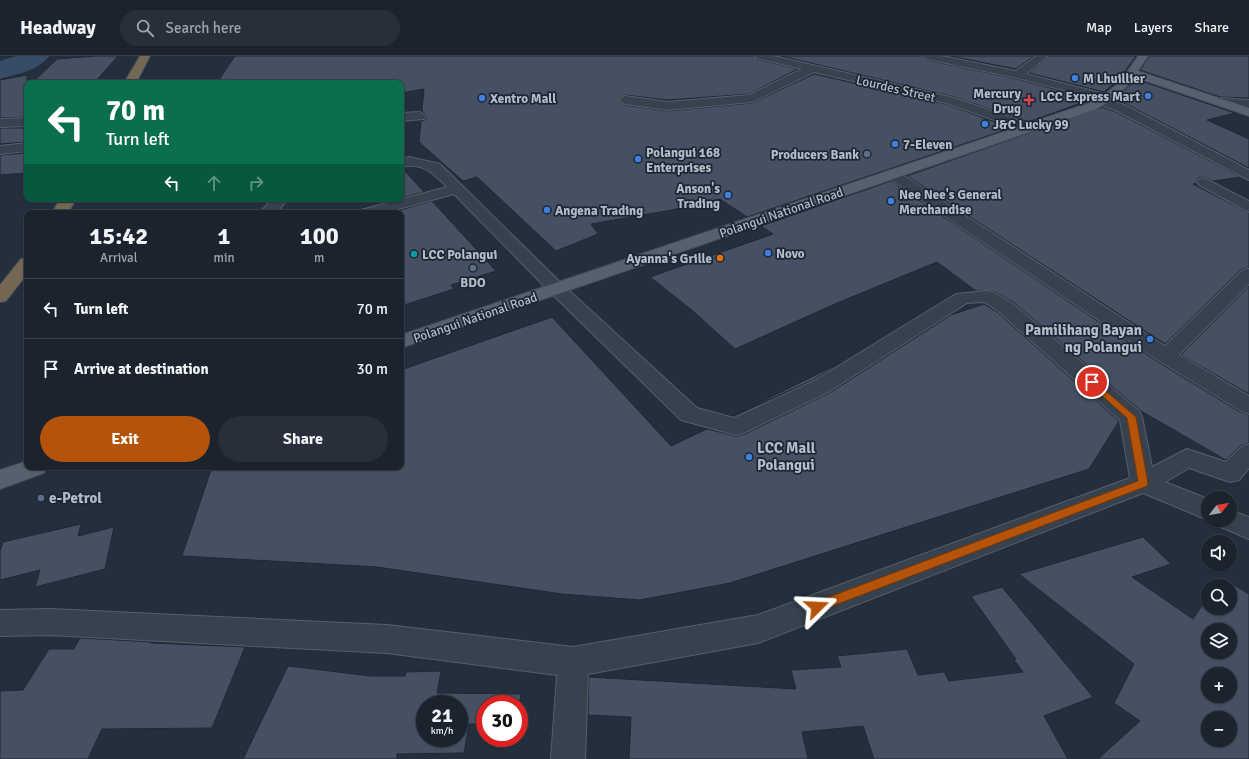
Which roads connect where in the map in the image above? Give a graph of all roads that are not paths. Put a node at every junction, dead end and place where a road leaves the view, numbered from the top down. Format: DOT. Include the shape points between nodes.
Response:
graph roads {
  1 [pos="144,56"];
  2 [pos="760,56"];
  3 [pos="927,56"];
  4 [pos="1042,56"];
  5 [pos="1142,57"];
  6 [pos="813,68"];
  7 [pos="1131,72"];
  8 [pos="1018,75"];
  9 [pos="132,80"];
  10 [pos="625,100"];
  11 [pos="1105,100"];
  12 [pos="1221,102"];
  13 [pos="1249,104"];
  14 [pos="1249,112"];
  15 [pos="420,116"];
  16 [pos="404,117"];
  17 [pos="24,122"];
  18 [pos="0,123"];
  19 [pos="1029,128"];
  20 [pos="24,147"];
  21 [pos="0,150"];
  22 [pos="404,162"];
  23 [pos="892,174"];
  24 [pos="1249,176"];
  25 [pos="1204,182"];
  26 [pos="457,189"];
  27 [pos="277,202"];
  28 [pos="1249,207"];
  29 [pos="271,210"];
  30 [pos="377,210"];
  31 [pos="24,267"];
  32 [pos="1249,274"];
  33 [pos="557,290"];
  34 [pos="0,297"];
  35 [pos="404,341"];
  36 [pos="1166,356"];
  37 [pos="1249,406"];
  38 [pos="1249,453"];
  39 [pos="28,470"];
  40 [pos="0,480"];
  41 [pos="1143,483"];
  42 [pos="1201,507"];
  43 [pos="1237,523"];
  44 [pos="1249,528"];
  45 [pos="0,623"];
  46 [pos="573,662"];
  47 [pos="568,759"];
  1 -- 9 [label="highway"];
  2 -- 6 [label="street, Lourdes Street"];
  3 -- 8 [label="street"];
  4 -- 8 [label="street"];
  5 -- 7 [label="main road, Polangui National Road"];
  6 -- 10 [label="street" via="752,98 668,106"];
  6 -- 19 [label="street, Lourdes Street" via="950,100"];
  7 -- 11 [label="main road, Polangui National Road" via="1120,89"];
  7 -- 12 [label="main road"];
  8 -- 11 [label="street"];
  11 -- 19 [label="main road, Polangui National Road"];
  11 -- 24 [label="street"];
  12 -- 13 [label="street"];
  12 -- 14 [label="main road"];
  15 -- 16 [label="street"];
  17 -- 18 [label="street"];
  19 -- 23 [label="main road, Polangui National Road"];
  20 -- 21 [label="street"];
  22 -- 26 [label="street" via="435,167"];
  23 -- 33 [label="main road, Polangui National Road"];
  23 -- 36 [label="street"];
  25 -- 28 [label="street"];
  26 -- 30 [label="street"];
  26 -- 33 [label="street"];
  27 -- 29 [label="street"];
  31 -- 34 [label="highway"];
  32 -- 36 [label="street"];
  33 -- 35 [label="main road, Polangui National Road"];
  33 -- 41 [label="street" via="688,414 736,427 822,386 962,298 987,296 1005,307 1131,417"];
  36 -- 37 [label="street"];
  38 -- 41 [label="street" via="1230,473 1187,458"];
  39 -- 40 [label="main road"];
  41 -- 42 [label="street"];
  41 -- 46 [label="street" via="758,629"];
  43 -- 44 [label="street"];
  45 -- 46 [label="street" via="50,622 387,639"];
  46 -- 47 [label="street"];
}
